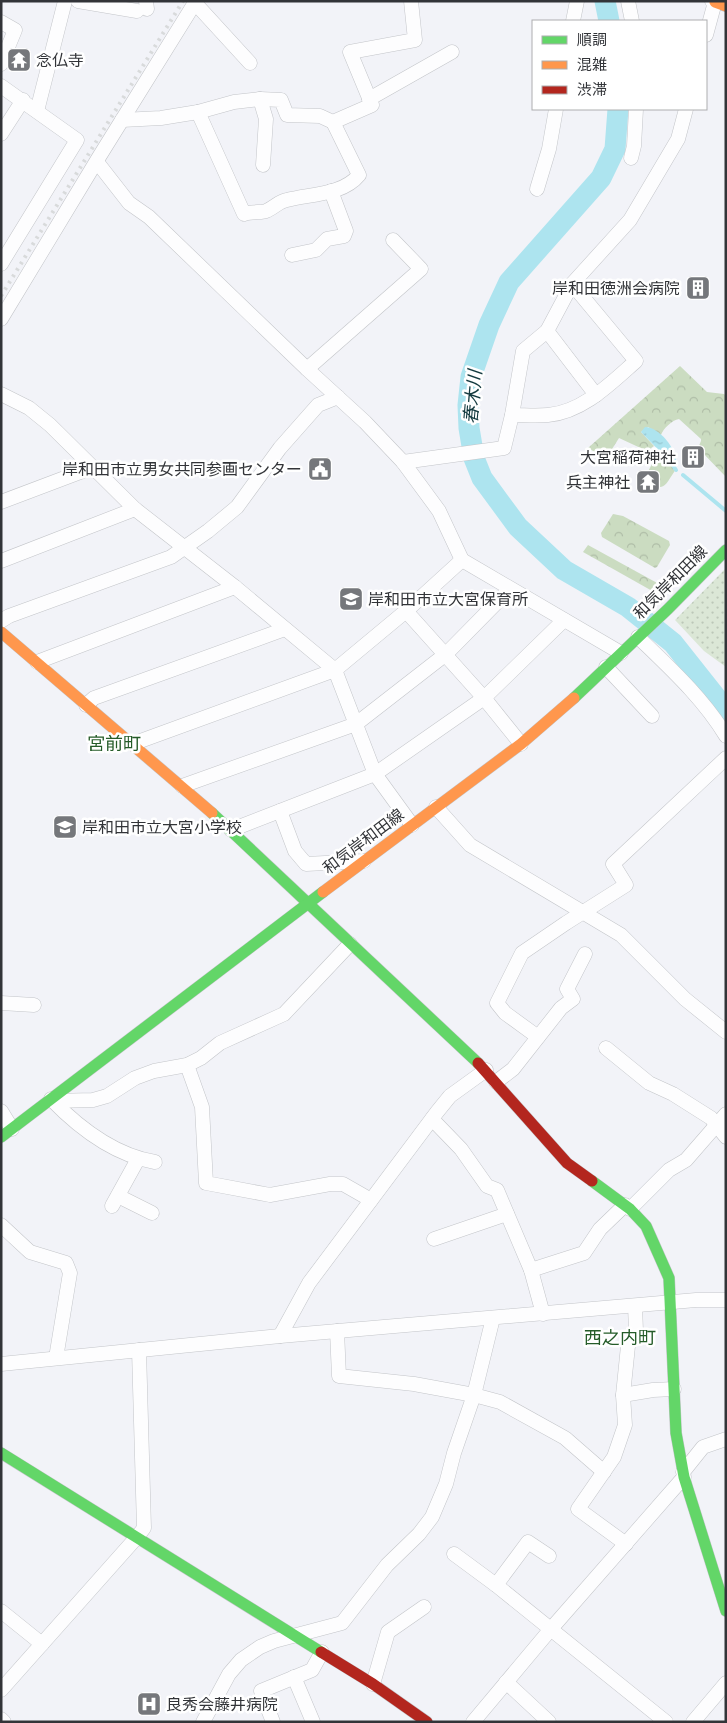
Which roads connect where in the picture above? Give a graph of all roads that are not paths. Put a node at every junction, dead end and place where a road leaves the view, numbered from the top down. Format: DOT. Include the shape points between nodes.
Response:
graph roads {
  1 [pos="65,1"];
  2 [pos="78,1"];
  3 [pos="411,1"];
  4 [pos="577,1"];
  5 [pos="628,1"];
  6 [pos="195,2"];
  7 [pos="718,3"];
  8 [pos="143,7"];
  9 [pos="573,20"];
  10 [pos="632,20"];
  11 [pos="1,22"];
  12 [pos="707,32"];
  13 [pos="452,52"];
  14 [pos="250,63"];
  15 [pos="1,64"];
  16 [pos="1,86"];
  17 [pos="369,98"];
  18 [pos="260,99"];
  19 [pos="22,100"];
  20 [pos="37,110"];
  21 [pos="556,110"];
  22 [pos="636,110"];
  23 [pos="686,110"];
  24 [pos="198,112"];
  25 [pos="122,120"];
  26 [pos="333,122"];
  27 [pos="1,134"];
  28 [pos="631,158"];
  29 [pos="97,162"];
  30 [pos="263,166"];
  31 [pos="537,189"];
  32 [pos="331,191"];
  33 [pos="393,240"];
  34 [pos="292,255"];
  35 [pos="1,264"];
  36 [pos="572,284"];
  37 [pos="1,320"];
  38 [pos="547,331"];
  39 [pos="307,369"];
  40 [pos="1,394"];
  41 [pos="596,395"];
  42 [pos="338,397"];
  43 [pos="512,415"];
  44 [pos="403,462"];
  45 [pos="91,468"];
  46 [pos="1,502"];
  47 [pos="134,509"];
  48 [pos="183,547"];
  49 [pos="726,550"];
  50 [pos="462,560"];
  51 [pos="1,561"];
  52 [pos="235,587"];
  53 [pos="510,589"];
  54 [pos="406,611"];
  55 [pos="564,620"];
  56 [pos="1,621"];
  57 [pos="285,629"];
  58 [pos="1,632"];
  59 [pos="640,636"];
  60 [pos="621,653"];
  61 [pos="446,654"];
  62 [pos="36,662"];
  63 [pos="606,667"];
  64 [pos="335,670"];
  65 [pos="484,698"];
  66 [pos="86,705"];
  67 [pos="652,716"];
  68 [pos="356,724"];
  69 [pos="726,736"];
  70 [pos="132,744"];
  71 [pos="520,744"];
  72 [pos="726,758"];
  73 [pos="374,774"];
  74 [pos="182,786"];
  75 [pos="436,807"];
  76 [pos="280,811"];
  77 [pos="412,825"];
  78 [pos="231,830"];
  79 [pos="364,861"];
  80 [pos="308,903"];
  81 [pos="582,913"];
  82 [pos="350,944"];
  83 [pos="585,954"];
  84 [pos="1,1003"];
  85 [pos="34,1005"];
  86 [pos="726,1032"];
  87 [pos="538,1037"];
  88 [pos="606,1048"];
  89 [pos="187,1065"];
  90 [pos="486,1070"];
  91 [pos="496,1082"];
  92 [pos="52,1100"];
  93 [pos="1,1111"];
  94 [pos="432,1119"];
  95 [pos="721,1119"];
  96 [pos="6,1133"];
  97 [pos="726,1137"];
  98 [pos="138,1159"];
  99 [pos="155,1162"];
  100 [pos="371,1200"];
  101 [pos="628,1207"];
  102 [pos="152,1213"];
  103 [pos="507,1214"];
  104 [pos="1,1225"];
  105 [pos="434,1239"];
  106 [pos="531,1270"];
  107 [pos="726,1300"];
  108 [pos="670,1303"];
  109 [pos="635,1306"];
  110 [pos="543,1314"];
  111 [pos="493,1318"];
  112 [pos="337,1331"];
  113 [pos="280,1336"];
  114 [pos="139,1350"];
  115 [pos="56,1358"];
  116 [pos="1,1364"];
  117 [pos="674,1389"];
  118 [pos="474,1395"];
  119 [pos="623,1395"];
  120 [pos="726,1439"];
  121 [pos="1,1453"];
  122 [pos="604,1472"];
  123 [pos="684,1474"];
  124 [pos="137,1537"];
  125 [pos="626,1544"];
  126 [pos="454,1554"];
  127 [pos="549,1556"];
  128 [pos="496,1585"];
  129 [pos="424,1608"];
  130 [pos="1,1611"];
  131 [pos="726,1611"];
  132 [pos="550,1630"];
  133 [pos="296,1636"];
  134 [pos="42,1644"];
  135 [pos="322,1652"];
  136 [pos="294,1677"];
  137 [pos="506,1682"];
  138 [pos="726,1683"];
  139 [pos="373,1684"];
  140 [pos="1,1690"];
  141 [pos="1,1719"];
  142 [pos="4,1722"];
  143 [pos="203,1722"];
  144 [pos="273,1722"];
  145 [pos="313,1722"];
  146 [pos="427,1722"];
  147 [pos="473,1722"];
  148 [pos="549,1722"];
  149 [pos="666,1722"];
  150 [pos="693,1722"];
  1 -- 20 [label="street"];
  2 -- 8 [label="street"];
  3 -- 17 [label="street" via="414,40 350,52"];
  4 -- 9 [label="street"];
  5 -- 10 [label="street"];
  6 -- 14 [label="street"];
  6 -- 25 [label="street"];
  7 -- 12 [label="street"];
  11 -- 15 [label="street" via="15,30"];
  13 -- 17 [label="street"];
  16 -- 19 [label="street"];
  17 -- 26 [label="street" via="372,105"];
  18 -- 24 [label="street"];
  18 -- 26 [label="street" via="281,100 287,115 320,116"];
  18 -- 30 [label="street" via="266,119"];
  19 -- 20 [label="street"];
  19 -- 27 [label="street"];
  20 -- 35 [label="street" via="78,140"];
  21 -- 31 [label="street"];
  22 -- 28 [label="street"];
  23 -- 36 [label="street" via="678,139 630,220"];
  24 -- 25 [label="street"];
  24 -- 32 [label="street" via="244,214 265,212 284,200"];
  25 -- 29 [label="street"];
  26 -- 32 [label="street" via="359,175 353,182"];
  29 -- 37 [label="street"];
  29 -- 39 [label="street" via="129,203 149,216"];
  32 -- 34 [label="street" via="346,231 344,236 327,240 316,250"];
  33 -- 39 [label="street" via="421,269"];
  36 -- 38 [label="street"];
  36 -- 41 [label="street" via="636,361"];
  38 -- 41 [label="street"];
  38 -- 43 [label="street" via="522,351"];
  39 -- 42 [label="street"];
  40 -- 45 [label="street" via="43,419"];
  41 -- 43 [label="street" via="562,412"];
  42 -- 44 [label="street"];
  42 -- 48 [label="street" via="318,405 280,448 237,507"];
  43 -- 44 [label="street" via="504,448"];
  44 -- 50 [label="street" via="439,511"];
  45 -- 46 [label="street"];
  45 -- 47 [label="street"];
  47 -- 48 [label="street"];
  47 -- 51 [label="street"];
  48 -- 52 [label="street"];
  48 -- 56 [label="street" via="171,556"];
  49 -- 59 [label="street, 和気岸和田線"];
  50 -- 53 [label="street"];
  50 -- 54 [label="street"];
  52 -- 57 [label="street"];
  52 -- 62 [label="street"];
  53 -- 55 [label="street"];
  53 -- 61 [label="street"];
  54 -- 61 [label="street"];
  54 -- 64 [label="street"];
  55 -- 60 [label="street"];
  55 -- 65 [label="street"];
  57 -- 64 [label="street"];
  57 -- 66 [label="street" via="94,698"];
  58 -- 62 [label="street"];
  59 -- 60 [label="street, 和気岸和田線"];
  59 -- 69 [label="street" via="713,715"];
  60 -- 63 [label="street, 和気岸和田線"];
  61 -- 65 [label="street"];
  61 -- 68 [label="street"];
  62 -- 66 [label="street"];
  63 -- 67 [label="street"];
  63 -- 71 [label="street, 和気岸和田線"];
  64 -- 68 [label="street"];
  64 -- 70 [label="street"];
  65 -- 71 [label="street"];
  65 -- 73 [label="street"];
  66 -- 70 [label="street"];
  68 -- 73 [label="street"];
  68 -- 74 [label="street"];
  70 -- 74 [label="street"];
  71 -- 75 [label="street, 和気岸和田線"];
  72 -- 81 [label="street" via="613,864 626,885"];
  73 -- 76 [label="street"];
  73 -- 77 [label="street"];
  74 -- 78 [label="street"];
  75 -- 77 [label="street, 和気岸和田線"];
  75 -- 81 [label="street" via="470,845"];
  76 -- 78 [label="street"];
  76 -- 79 [label="street" via="294,851 306,864"];
  77 -- 79 [label="street, 和気岸和田線"];
  78 -- 80 [label="street"];
  79 -- 80 [label="street, 和気岸和田線"];
  80 -- 82 [label="street"];
  80 -- 92 [label="street, 和気岸和田線"];
  81 -- 86 [label="street" via="621,935 685,999"];
  81 -- 87 [label="street" via="522,953 497,1003 505,1013"];
  82 -- 89 [label="street" via="284,1014 220,1043"];
  82 -- 90 [label="street"];
  83 -- 87 [label="street" via="567,989 573,1000 560,1008"];
  84 -- 85 [label="street"];
  87 -- 91 [label="street" via="513,1069"];
  88 -- 95 [label="street" via="649,1084 673,1094 711,1118"];
  89 -- 92 [label="street" via="134,1078 107,1096 93,1100"];
  89 -- 100 [label="street" via="202,1108 206,1183 270,1195 343,1184"];
  90 -- 91 [label="street"];
  90 -- 94 [label="street" via="450,1096"];
  91 -- 101 [label="street" via="567,1163"];
  92 -- 96 [label="street, 和気岸和田線"];
  92 -- 98 [label="street" via="94,1138"];
  93 -- 96 [label="street"];
  94 -- 100 [label="street"];
  94 -- 103 [label="street" via="461,1149 487,1186 497,1190"];
  95 -- 97 [label="street"];
  95 -- 101 [label="street" via="686,1160 669,1170"];
  98 -- 99 [label="street"];
  98 -- 102 [label="street" via="115,1201"];
  100 -- 113 [label="street" via="309,1283"];
  101 -- 106 [label="street" via="600,1229 584,1253"];
  101 -- 108 [label="street" via="646,1226 659,1253 668,1278"];
  103 -- 105 [label="street"];
  103 -- 106 [label="street"];
  104 -- 115 [label="street" via="30,1252 66,1263 70,1272"];
  106 -- 110 [label="street"];
  107 -- 108 [label="street"];
  108 -- 109 [label="street"];
  108 -- 117 [label="street"];
  109 -- 110 [label="street"];
  109 -- 119 [label="street" via="636,1331 628,1346"];
  110 -- 111 [label="street"];
  111 -- 112 [label="street"];
  111 -- 118 [label="street"];
  112 -- 113 [label="street"];
  112 -- 118 [label="street" via="339,1376 414,1384"];
  113 -- 114 [label="street"];
  114 -- 115 [label="street"];
  114 -- 124 [label="street" via="144,1528"];
  115 -- 116 [label="street"];
  117 -- 119 [label="street"];
  117 -- 123 [label="street" via="676,1433"];
  118 -- 122 [label="street" via="500,1402 565,1438"];
  118 -- 133 [label="street" via="432,1517 387,1565 342,1623"];
  119 -- 122 [label="street" via="625,1425 614,1457"];
  120 -- 123 [label="street" via="704,1447"];
  121 -- 124 [label="street"];
  122 -- 125 [label="street" via="578,1509"];
  123 -- 125 [label="street"];
  123 -- 131 [label="street"];
  124 -- 133 [label="street"];
  124 -- 134 [label="street"];
  125 -- 132 [label="street"];
  126 -- 128 [label="street"];
  127 -- 128 [label="street" via="528,1542"];
  128 -- 132 [label="street"];
  129 -- 139 [label="street" via="388,1632"];
  130 -- 134 [label="street"];
  132 -- 137 [label="street"];
  132 -- 149 [label="street"];
  133 -- 135 [label="street"];
  133 -- 143 [label="street" via="260,1647 241,1660 228,1674"];
  134 -- 140 [label="street"];
  135 -- 136 [label="street" via="312,1670"];
  135 -- 139 [label="street"];
  136 -- 144 [label="street" via="261,1691"];
  136 -- 145 [label="street"];
  137 -- 147 [label="street"];
  137 -- 148 [label="street"];
  138 -- 150 [label="street"];
  139 -- 146 [label="street"];
  141 -- 142 [label="street"];
}
